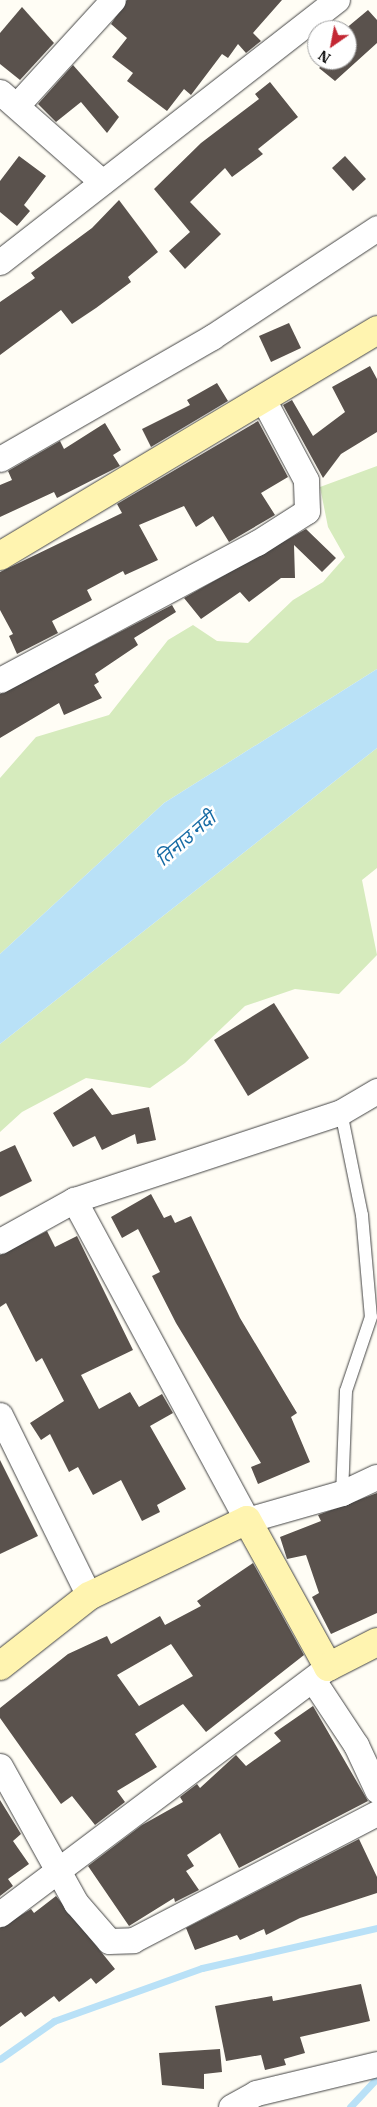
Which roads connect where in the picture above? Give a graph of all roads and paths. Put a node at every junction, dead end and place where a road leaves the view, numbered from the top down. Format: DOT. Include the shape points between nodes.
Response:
graph roads {
  1 [pos="113,0"];
  2 [pos="338,0"];
  3 [pos="9,98"];
  4 [pos="102,182"];
  5 [pos="377,228"];
  6 [pos="0,262"];
  7 [pos="377,330"];
  8 [pos="264,401"];
  9 [pos="0,459"];
  10 [pos="0,556"];
  11 [pos="0,680"];
  12 [pos="377,1091"];
  13 [pos="341,1112"];
  14 [pos="74,1200"];
  15 [pos="0,1241"];
  16 [pos="0,1415"];
  17 [pos="377,1477"];
  18 [pos="342,1493"];
  19 [pos="247,1520"];
  20 [pos="88,1596"];
  21 [pos="377,1642"];
  22 [pos="0,1666"];
  23 [pos="321,1674"];
  24 [pos="0,1766"];
  25 [pos="377,1790"];
  26 [pos="377,1813"];
  27 [pos="61,1871"];
  28 [pos="0,1914"];
  29 [pos="377,2064"];
  30 [pos="231,2107"];
  1 -- 3 [label="street"];
  2 -- 4 [label="street"];
  3 -- 4 [label="street"];
  4 -- 6 [label="street"];
  5 -- 9 [label="street" via="212,338"];
  7 -- 8 [label="street"];
  8 -- 10 [label="street"];
  8 -- 11 [label="street" via="306,480 307,511 257,543"];
  12 -- 13 [label="street"];
  13 -- 14 [label="street"];
  13 -- 18 [label="lane" via="362,1215 371,1317 346,1391"];
  14 -- 15 [label="street"];
  14 -- 19 [label="street"];
  16 -- 20 [label="street"];
  17 -- 18 [label="street"];
  18 -- 19 [label="street"];
  19 -- 20 [label="street"];
  19 -- 23 [label="street"];
  20 -- 22 [label="street"];
  21 -- 23 [label="street"];
  23 -- 25 [label="street"];
  23 -- 27 [label="street"];
  24 -- 27 [label="street"];
  26 -- 27 [label="street" via="133,1940 110,1941 76,1903"];
  27 -- 28 [label="street"];
  29 -- 30 [label="street" via="256,2093"];
}
